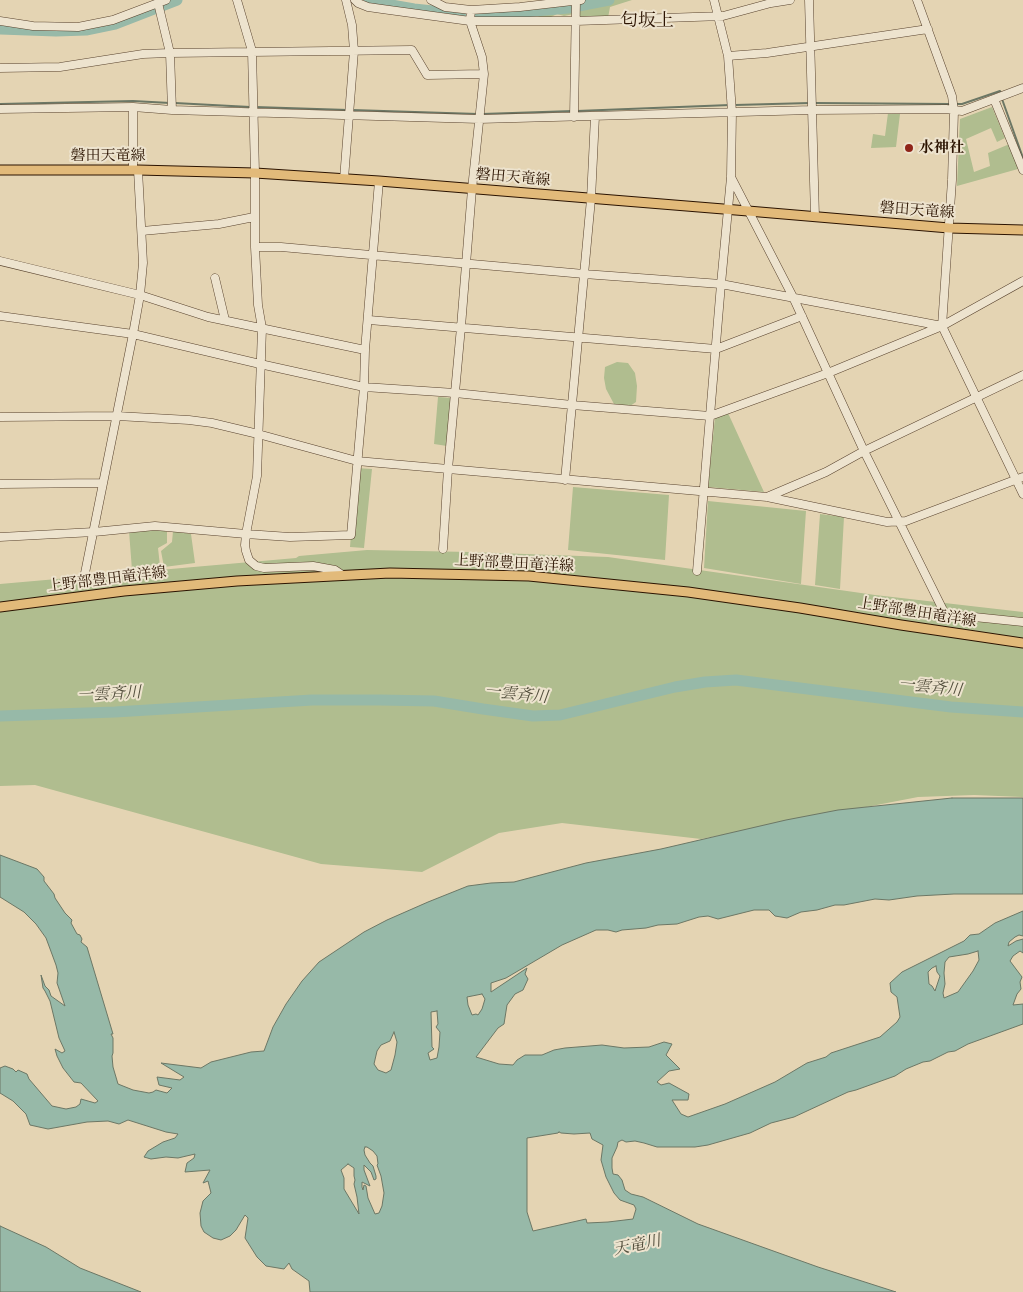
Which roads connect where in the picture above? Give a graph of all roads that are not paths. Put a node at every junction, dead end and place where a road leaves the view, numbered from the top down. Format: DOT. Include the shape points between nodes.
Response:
graph roads {
  1 [pos="237,0"];
  2 [pos="346,0"];
  3 [pos="355,0"];
  4 [pos="431,0"];
  5 [pos="578,0"];
  6 [pos="714,0"];
  7 [pos="790,0"];
  8 [pos="809,0"];
  9 [pos="916,0"];
  10 [pos="162,1"];
  11 [pos="471,10"];
  12 [pos="719,16"];
  13 [pos="0,21"];
  14 [pos="470,21"];
  15 [pos="576,21"];
  16 [pos="928,29"];
  17 [pos="810,47"];
  18 [pos="252,51"];
  19 [pos="354,51"];
  20 [pos="170,53"];
  21 [pos="728,56"];
  22 [pos="0,68"];
  23 [pos="484,74"];
  24 [pos="1023,88"];
  25 [pos="994,99"];
  26 [pos="133,108"];
  27 [pos="0,109"];
  28 [pos="172,110"];
  29 [pos="812,110"];
  30 [pos="954,111"];
  31 [pos="253,112"];
  32 [pos="732,112"];
  33 [pos="349,115"];
  34 [pos="595,116"];
  35 [pos="574,117"];
  36 [pos="479,119"];
  37 [pos="0,170"];
  38 [pos="135,170"];
  39 [pos="1023,170"];
  40 [pos="255,173"];
  41 [pos="731,177"];
  42 [pos="344,179"];
  43 [pos="379,181"];
  44 [pos="472,189"];
  45 [pos="591,199"];
  46 [pos="728,210"];
  47 [pos="748,211"];
  48 [pos="254,217"];
  49 [pos="815,217"];
  50 [pos="950,228"];
  51 [pos="1023,230"];
  52 [pos="142,231"];
  53 [pos="255,247"];
  54 [pos="373,256"];
  55 [pos="0,261"];
  56 [pos="466,263"];
  57 [pos="584,274"];
  58 [pos="215,278"];
  59 [pos="1023,281"];
  60 [pos="721,284"];
  61 [pos="140,295"];
  62 [pos="793,297"];
  63 [pos="0,316"];
  64 [pos="802,316"];
  65 [pos="224,320"];
  66 [pos="368,320"];
  67 [pos="942,326"];
  68 [pos="262,328"];
  69 [pos="461,328"];
  70 [pos="133,334"];
  71 [pos="578,337"];
  72 [pos="716,349"];
  73 [pos="365,350"];
  74 [pos="260,364"];
  75 [pos="828,373"];
  76 [pos="1023,375"];
  77 [pos="364,387"];
  78 [pos="454,393"];
  79 [pos="976,397"];
  80 [pos="572,405"];
  81 [pos="117,416"];
  82 [pos="710,416"];
  83 [pos="0,417"];
  84 [pos="258,434"];
  85 [pos="864,451"];
  86 [pos="357,461"];
  87 [pos="448,470"];
  88 [pos="1019,478"];
  89 [pos="565,480"];
  90 [pos="103,483"];
  91 [pos="0,484"];
  92 [pos="703,491"];
  93 [pos="1023,494"];
  94 [pos="767,497"];
  95 [pos="898,522"];
  96 [pos="94,532"];
  97 [pos="246,534"];
  98 [pos="0,537"];
  99 [pos="442,549"];
  100 [pos="697,570"];
  101 [pos="341,574"];
  102 [pos="84,578"];
  103 [pos="0,607"];
  104 [pos="1023,622"];
  105 [pos="1023,643"];
  1 -- 18 [label="street"];
  2 -- 19 [label="street"];
  3 -- 14 [label="street" via="382,9"];
  4 -- 11 [label="street" via="445,7"];
  5 -- 11 [label="street" via="520,8"];
  5 -- 15 [label="street"];
  6 -- 12 [label="street"];
  7 -- 12 [label="street"];
  8 -- 17 [label="street"];
  9 -- 16 [label="street"];
  10 -- 13 [label="street" via="113,20 78,27 32,26"];
  10 -- 20 [label="street"];
  11 -- 14 [label="street"];
  12 -- 15 [label="street"];
  12 -- 21 [label="street"];
  14 -- 15 [label="street"];
  14 -- 23 [label="street"];
  15 -- 35 [label="street"];
  16 -- 17 [label="street"];
  16 -- 30 [label="street" via="952,96"];
  17 -- 21 [label="street"];
  17 -- 29 [label="street"];
  18 -- 19 [label="street"];
  18 -- 20 [label="street"];
  18 -- 31 [label="street"];
  19 -- 23 [label="street" via="412,50 427,75"];
  19 -- 33 [label="street"];
  20 -- 22 [label="street" via="60,67"];
  20 -- 28 [label="street"];
  21 -- 32 [label="street"];
  23 -- 36 [label="street"];
  24 -- 25 [label="street"];
  25 -- 30 [label="street"];
  25 -- 39 [label="street"];
  26 -- 27 [label="street"];
  26 -- 28 [label="street"];
  26 -- 38 [label="street"];
  28 -- 31 [label="street"];
  29 -- 30 [label="street"];
  29 -- 32 [label="street"];
  29 -- 49 [label="street"];
  30 -- 50 [label="street"];
  31 -- 33 [label="street"];
  31 -- 40 [label="street"];
  32 -- 34 [label="street"];
  32 -- 41 [label="street"];
  33 -- 36 [label="street"];
  33 -- 42 [label="street"];
  34 -- 35 [label="street"];
  34 -- 45 [label="street"];
  35 -- 36 [label="street"];
  36 -- 44 [label="street"];
  37 -- 38 [label="main road, 磐田天竜線"];
  38 -- 40 [label="main road, 磐田天竜線"];
  38 -- 52 [label="street"];
  40 -- 42 [label="main road, 磐田天竜線"];
  40 -- 48 [label="street"];
  41 -- 46 [label="street"];
  41 -- 47 [label="street"];
  42 -- 43 [label="main road, 磐田天竜線"];
  43 -- 44 [label="main road, 磐田天竜線"];
  43 -- 54 [label="street"];
  44 -- 45 [label="main road, 磐田天竜線"];
  44 -- 56 [label="street"];
  45 -- 46 [label="main road, 磐田天竜線"];
  45 -- 57 [label="street"];
  46 -- 47 [label="main road, 磐田天竜線"];
  46 -- 60 [label="street"];
  47 -- 49 [label="main road, 磐田天竜線"];
  47 -- 62 [label="street"];
  48 -- 52 [label="street" via="219,224"];
  48 -- 53 [label="street"];
  49 -- 50 [label="main road, 磐田天竜線"];
  50 -- 51 [label="main road, 磐田天竜線"];
  50 -- 67 [label="street"];
  52 -- 61 [label="street"];
  53 -- 54 [label="street"];
  53 -- 68 [label="street"];
  54 -- 56 [label="street"];
  54 -- 66 [label="street"];
  55 -- 61 [label="street"];
  56 -- 57 [label="street"];
  56 -- 69 [label="street"];
  57 -- 60 [label="street"];
  57 -- 71 [label="street"];
  58 -- 65 [label="street"];
  59 -- 67 [label="street"];
  60 -- 62 [label="street"];
  60 -- 72 [label="street"];
  61 -- 65 [label="street"];
  61 -- 70 [label="street"];
  62 -- 64 [label="street"];
  62 -- 67 [label="street"];
  63 -- 70 [label="street"];
  64 -- 72 [label="street"];
  64 -- 75 [label="street"];
  65 -- 68 [label="street"];
  66 -- 69 [label="street"];
  66 -- 73 [label="street"];
  67 -- 75 [label="street"];
  67 -- 79 [label="street"];
  68 -- 73 [label="street"];
  68 -- 74 [label="street"];
  69 -- 71 [label="street"];
  69 -- 78 [label="street"];
  70 -- 74 [label="street"];
  70 -- 81 [label="street"];
  71 -- 72 [label="street"];
  71 -- 80 [label="street"];
  72 -- 82 [label="street"];
  73 -- 77 [label="street"];
  74 -- 77 [label="street"];
  74 -- 84 [label="street"];
  75 -- 82 [label="street"];
  75 -- 85 [label="street"];
  76 -- 79 [label="street"];
  77 -- 78 [label="street"];
  77 -- 86 [label="street"];
  78 -- 80 [label="street"];
  78 -- 87 [label="street"];
  79 -- 85 [label="street"];
  79 -- 88 [label="street"];
  80 -- 82 [label="street"];
  80 -- 89 [label="street"];
  81 -- 83 [label="street"];
  81 -- 84 [label="street" via="189,420"];
  81 -- 90 [label="street"];
  82 -- 92 [label="street"];
  84 -- 86 [label="street"];
  84 -- 97 [label="street" via="257,476"];
  85 -- 94 [label="street" via="811,479"];
  85 -- 95 [label="street"];
  86 -- 87 [label="street"];
  86 -- 97 [label="street" via="350,535 290,537"];
  87 -- 89 [label="street"];
  87 -- 99 [label="street"];
  88 -- 93 [label="street"];
  88 -- 95 [label="street"];
  89 -- 92 [label="street"];
  90 -- 91 [label="street"];
  90 -- 96 [label="street"];
  92 -- 94 [label="street"];
  92 -- 100 [label="street"];
  94 -- 95 [label="street"];
  95 -- 104 [label="street" via="945,614"];
  96 -- 97 [label="street" via="155,526"];
  96 -- 98 [label="street"];
  96 -- 102 [label="street"];
  97 -- 101 [label="street" via="246,551 256,566 324,567"];
  101 -- 103 [label="main road, 上野部豊田竜洋線" via="237,580"];
  101 -- 105 [label="main road, 上野部豊田竜洋線" via="529,576 707,595"];
}
